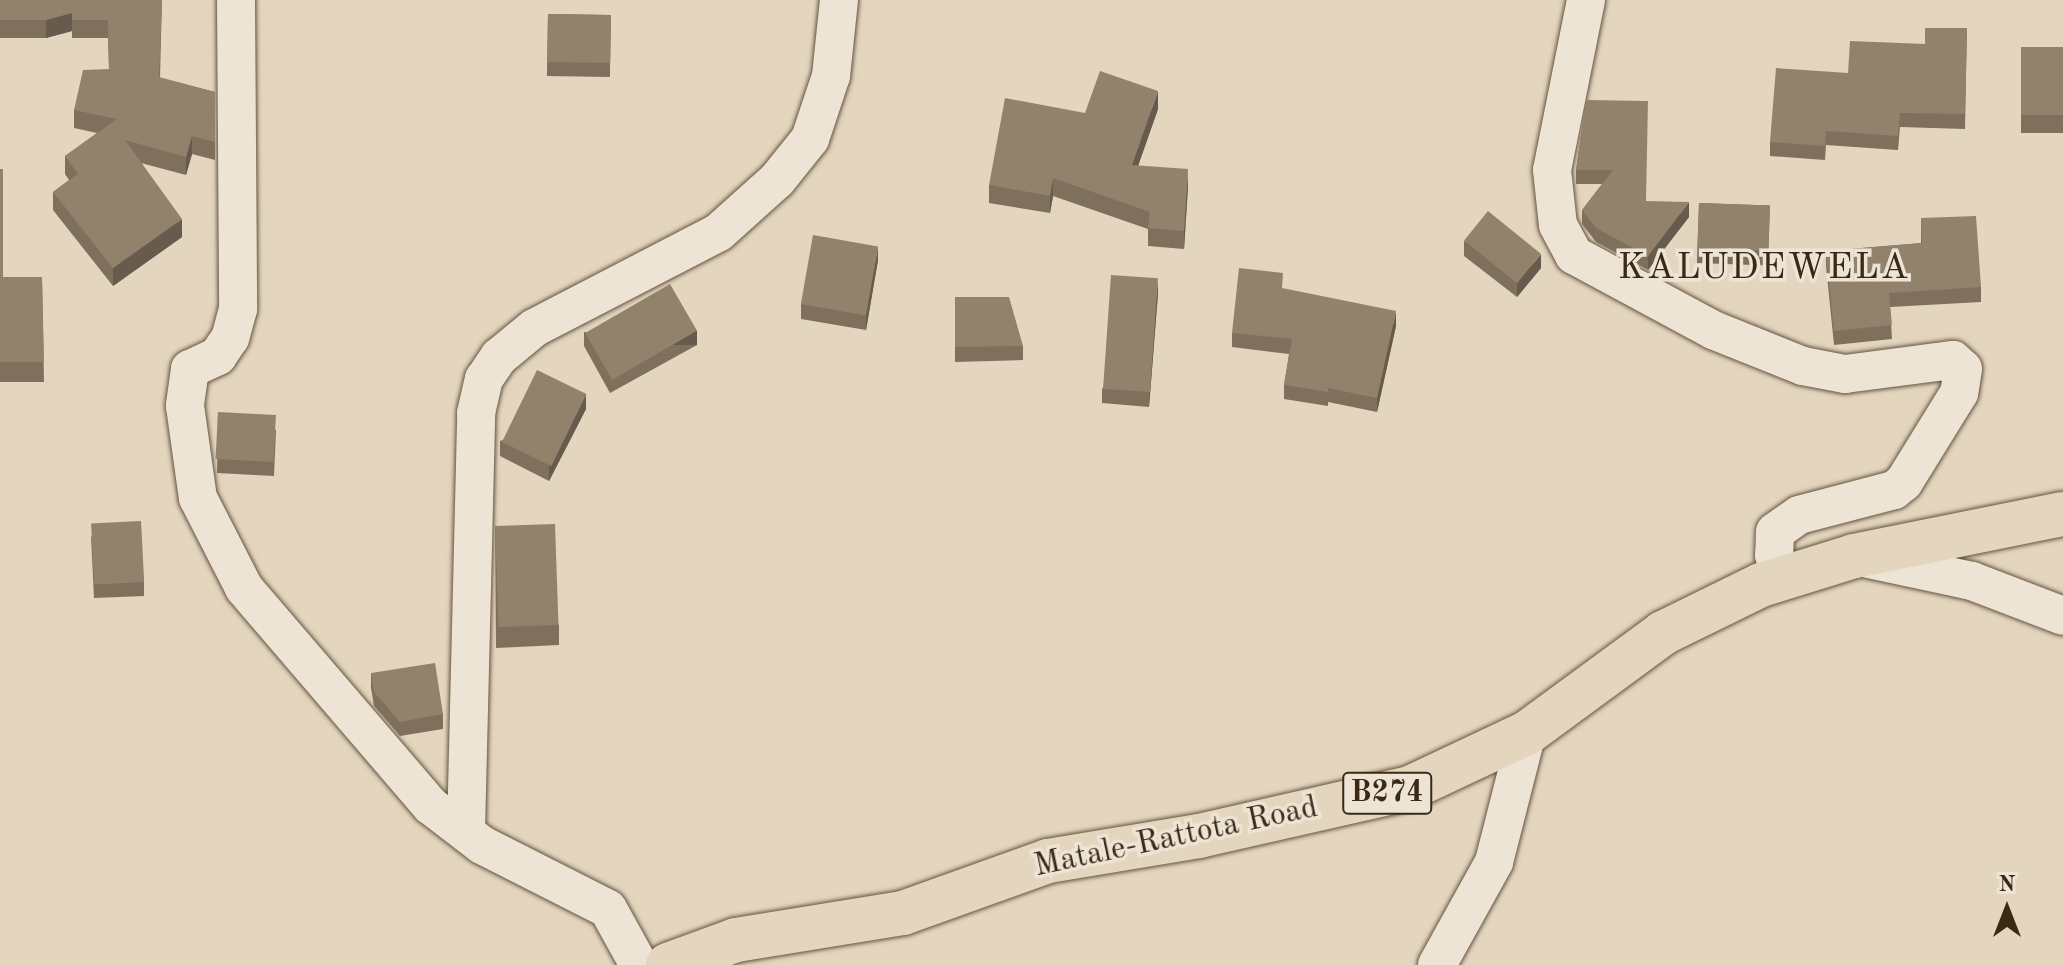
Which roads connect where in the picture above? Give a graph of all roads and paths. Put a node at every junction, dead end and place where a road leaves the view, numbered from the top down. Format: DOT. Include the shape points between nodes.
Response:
graph roads {
  1 [pos="236,0"];
  2 [pos="839,0"];
  3 [pos="1586,0"];
  4 [pos="2063,514"];
  5 [pos="1854,556"];
  6 [pos="1784,579"];
  7 [pos="2063,616"];
  8 [pos="1527,733"];
  9 [pos="466,832"];
  10 [pos="639,965"];
  11 [pos="668,965"];
  12 [pos="1437,965"];
  1 -- 9 [label="street" via="238,309 218,356 190,369 185,406 198,498 244,588 431,806"];
  2 -- 9 [label="street" via="831,76 810,139 777,180 719,232 534,328 499,357 484,379 476,413"];
  3 -- 6 [label="street" via="1552,170 1558,225 1574,255 1713,330 1803,366 1845,374 1953,360 1963,369 1959,393 1904,482 1894,490 1799,515 1775,532 1774,555"];
  4 -- 5 [label="main road, Matale-Rattota Road / B274"];
  5 -- 6 [label="main road, Matale-Rattota Road / B274"];
  5 -- 7 [label="street" via="1972,581"];
  6 -- 8 [label="main road, Matale-Rattota Road / B274" via="1663,633"];
  8 -- 11 [label="main road, Matale-Rattota Road / B274" via="1410,788 1199,836 1048,861 903,913 736,940"];
  8 -- 12 [label="street" via="1494,862"];
  9 -- 10 [label="street" via="608,909"];
}
